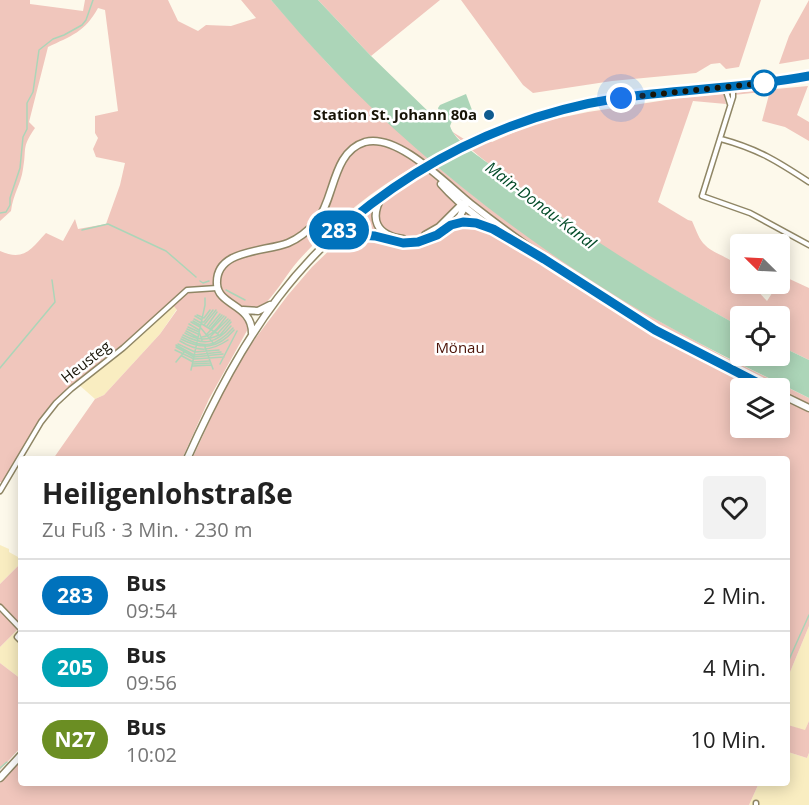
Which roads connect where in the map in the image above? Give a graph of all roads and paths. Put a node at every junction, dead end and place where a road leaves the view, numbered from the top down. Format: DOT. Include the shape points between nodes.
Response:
graph roads {
  1 [pos="809,76"];
  2 [pos="729,87"];
  3 [pos="721,139"];
  4 [pos="809,182"];
  5 [pos="383,194"];
  6 [pos="465,203"];
  7 [pos="451,225"];
  8 [pos="493,229"];
  9 [pos="328,240"];
  10 [pos="809,245"];
  11 [pos="544,259"];
  12 [pos="217,288"];
  13 [pos="272,305"];
  14 [pos="242,310"];
  15 [pos="252,333"];
  16 [pos="749,378"];
  17 [pos="790,399"];
  18 [pos="809,408"];
  19 [pos="21,456"];
  20 [pos="188,456"];
  21 [pos="18,461"];
  22 [pos="0,491"];
  23 [pos="0,607"];
  24 [pos="18,627"];
  25 [pos="18,757"];
  26 [pos="0,778"];
  1 -- 2 [label="main road"];
  2 -- 3 [label="street" via="730,104"];
  2 -- 5 [label="main road, bridge" via="621,98 525,121 485,135"];
  3 -- 4 [label="street" via="766,154"];
  3 -- 10 [label="street" via="702,196 750,213"];
  5 -- 6 [label="main road" via="376,207 377,224 387,234 401,239 431,232"];
  5 -- 9 [label="main road"];
  6 -- 7 [label="main road"];
  6 -- 8 [label="main road"];
  6 -- 11 [label="main road"];
  6 -- 12 [label="main road" via="401,148 375,141 357,146 341,164 326,207 311,228 286,244 228,260 219,270"];
  7 -- 8 [label="main road" via="476,223"];
  7 -- 9 [label="main road" via="418,242 358,235"];
  8 -- 11 [label="main road"];
  9 -- 13 [label="main road"];
  11 -- 16 [label="main road" via="655,330"];
  12 -- 14 [label="main road"];
  12 -- 19 [label="street, Heusteg" via="187,290 123,348 71,388 41,422"];
  13 -- 14 [label="main road" via="258,311"];
  13 -- 15 [label="main road"];
  14 -- 15 [label="main road" via="251,321"];
  15 -- 20 [label="main road"];
  17 -- 18 [label="main road"];
  21 -- 22 [label="street, Heusteg"];
  23 -- 24 [label="street"];
  25 -- 26 [label="main road"];
}
